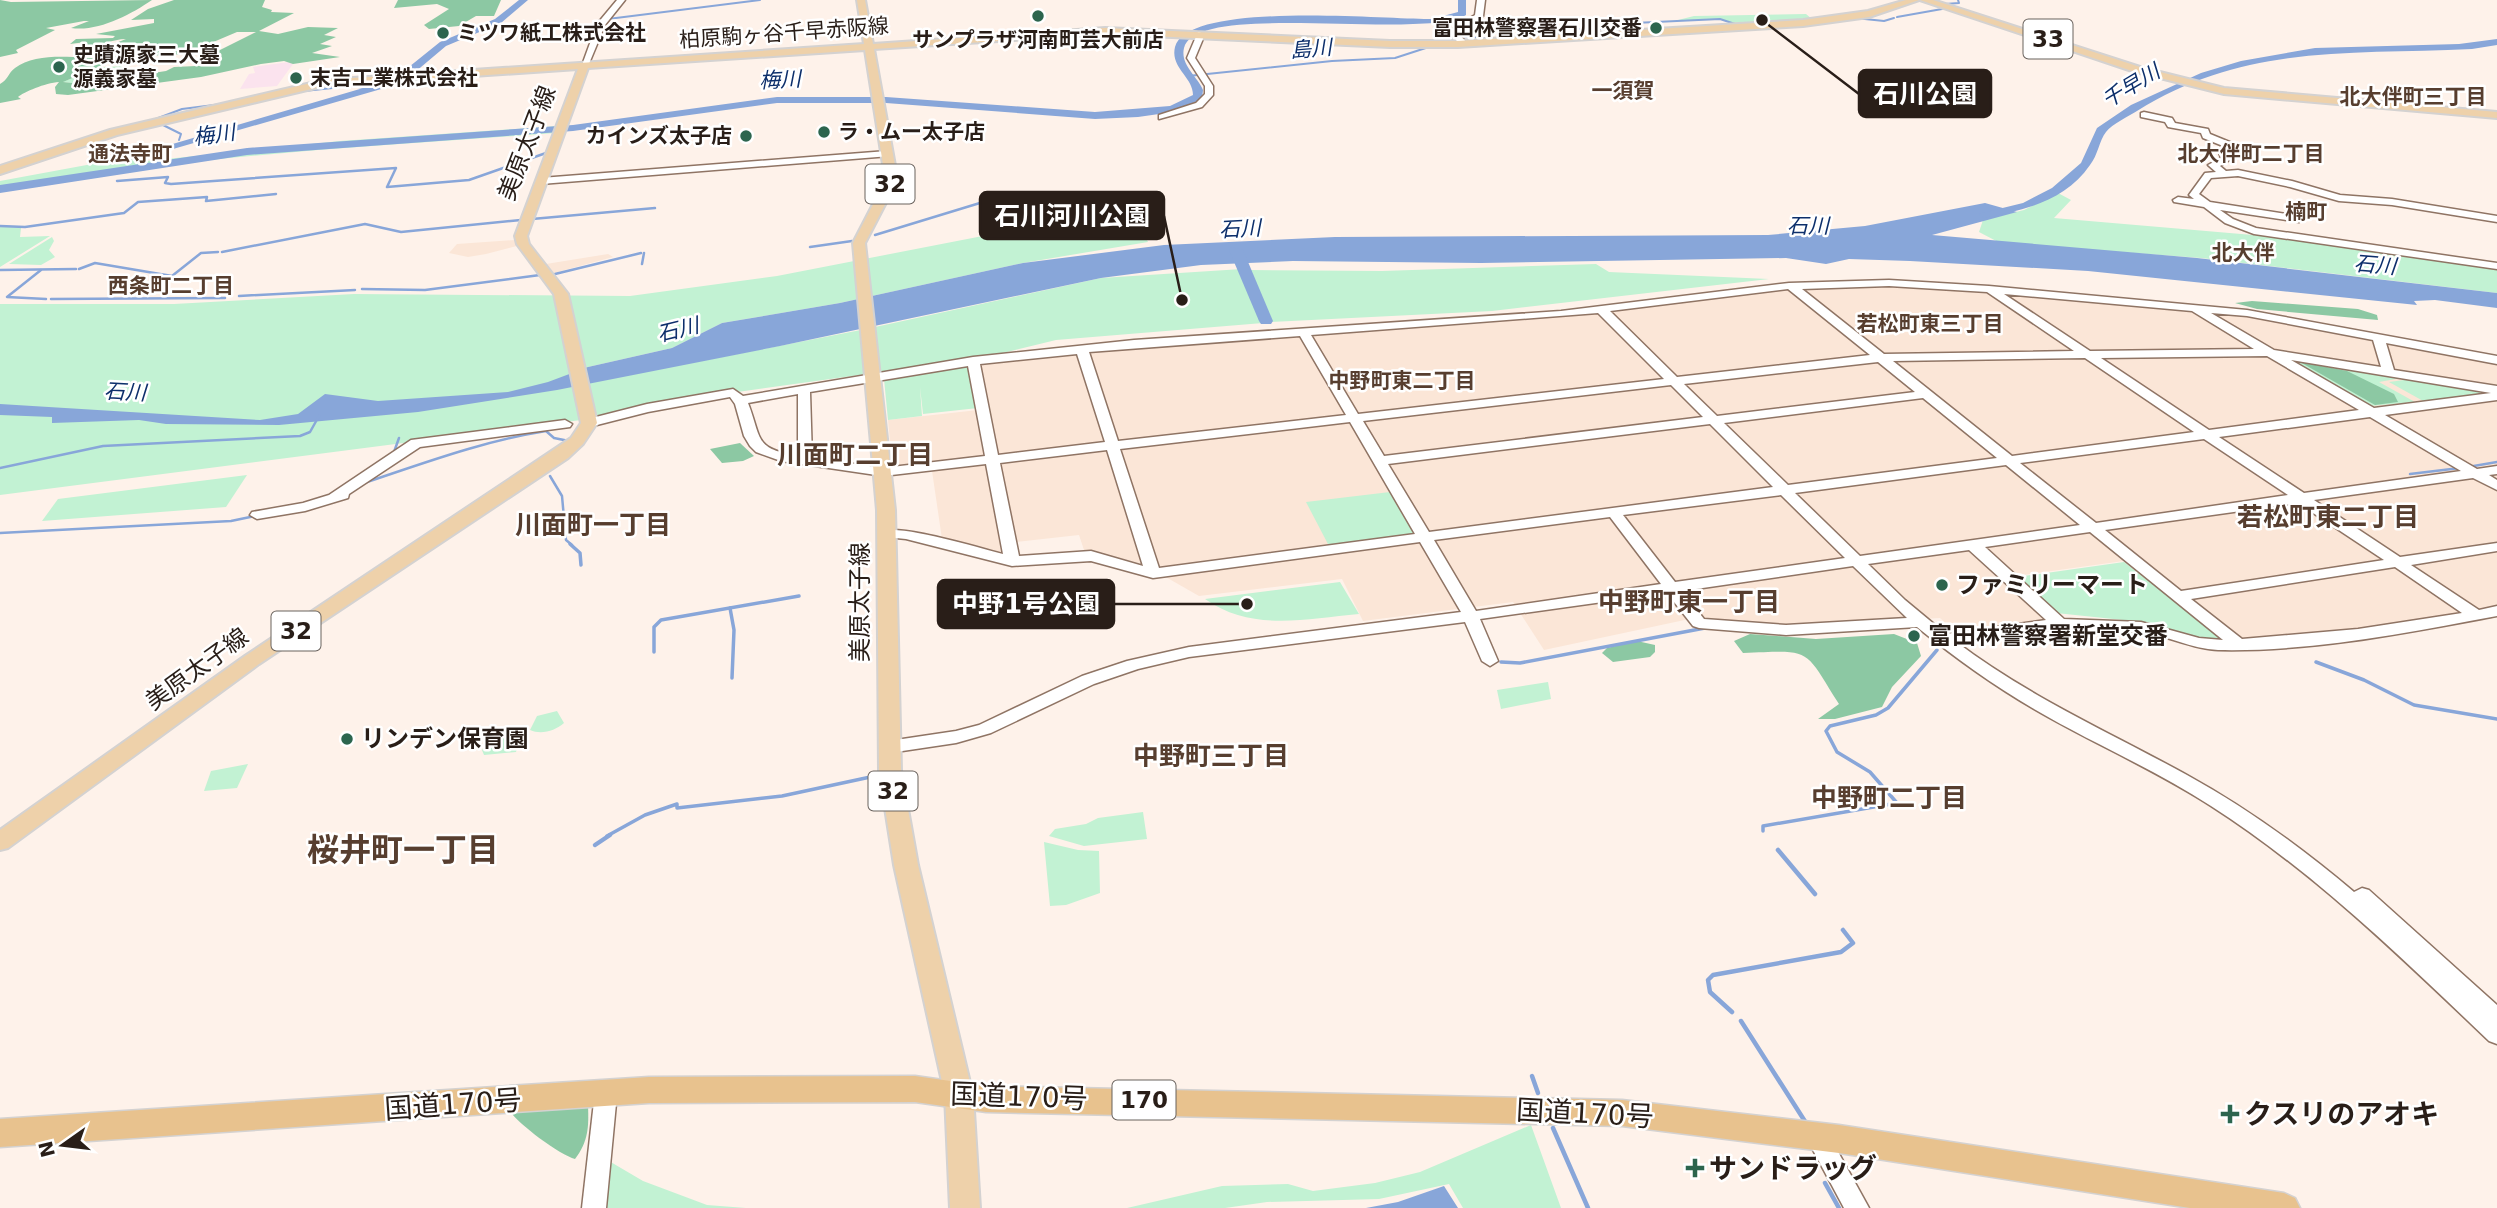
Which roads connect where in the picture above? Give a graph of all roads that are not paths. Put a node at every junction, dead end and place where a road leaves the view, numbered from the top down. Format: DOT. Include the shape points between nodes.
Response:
graph roads {
  1 [pos="621,0"];
  2 [pos="861,0"];
  3 [pos="1481,0"];
  4 [pos="1915,0"];
  5 [pos="1924,0"];
  6 [pos="1200,34"];
  7 [pos="1463,43"];
  8 [pos="869,46"];
  9 [pos="584,66"];
  10 [pos="2144,115"];
  11 [pos="2497,115"];
  12 [pos="1162,117"];
  13 [pos="887,153"];
  14 [pos="0,170"];
  15 [pos="2223,172"];
  16 [pos="541,181"];
  17 [pos="2178,200"];
  18 [pos="2205,205"];
  19 [pos="2299,219"];
  20 [pos="2497,219"];
  21 [pos="2497,266"];
  22 [pos="1791,286"];
  23 [pos="1989,289"];
  24 [pos="2192,307"];
  25 [pos="1606,309"];
  26 [pos="1303,331"];
  27 [pos="2378,336"];
  28 [pos="1082,350"];
  29 [pos="2269,353"];
  30 [pos="2086,354"];
  31 [pos="1881,358"];
  32 [pos="2497,360"];
  33 [pos="973,361"];
  34 [pos="872,372"];
  35 [pos="2389,372"];
  36 [pos="1680,380"];
  37 [pos="804,389"];
  38 [pos="2497,390"];
  39 [pos="1926,394"];
  40 [pos="2497,396"];
  41 [pos="740,400"];
  42 [pos="2372,412"];
  43 [pos="1354,418"];
  44 [pos="1719,419"];
  45 [pos="589,421"];
  46 [pos="565,424"];
  47 [pos="2206,434"];
  48 [pos="1112,446"];
  49 [pos="805,459"];
  50 [pos="992,460"];
  51 [pos="2009,460"];
  52 [pos="1379,461"];
  53 [pos="2497,470"];
  54 [pos="883,472"];
  55 [pos="2476,473"];
  56 [pos="2497,486"];
  57 [pos="364,487"];
  58 [pos="1789,489"];
  59 [pos="334,498"];
  60 [pos="2301,498"];
  61 [pos="1613,512"];
  62 [pos="257,515"];
  63 [pos="2093,528"];
  64 [pos="886,533"];
  65 [pos="1424,537"];
  66 [pos="1972,544"];
  67 [pos="2497,547"];
  68 [pos="1863,560"];
  69 [pos="1012,561"];
  70 [pos="2397,563"];
  71 [pos="1153,573"];
  72 [pos="1672,588"];
  73 [pos="2179,596"];
  74 [pos="2497,611"];
  75 [pos="2476,615"];
  76 [pos="1471,616"];
  77 [pos="1920,622"];
  78 [pos="2061,625"];
  79 [pos="1952,637"];
  80 [pos="2238,644"];
  81 [pos="1490,661"];
  82 [pos="889,747"];
  83 [pos="0,842"];
  84 [pos="2447,979"];
  85 [pos="2497,1018"];
  86 [pos="2497,1035"];
  87 [pos="606,1093"];
  88 [pos="959,1095"];
  89 [pos="0,1133"];
  90 [pos="1818,1137"];
  91 [pos="594,1208"];
  92 [pos="965,1208"];
  93 [pos="1857,1208"];
  94 [pos="2284,1208"];
  1 -- 9 [label="street" via="601,24"];
  2 -- 8 [label="main road, 美原太子線 / 32"];
  3 -- 7 [label="street" via="1479,16 1453,31"];
  4 -- 7 [label="main road, 柏原駒ヶ谷千早赤阪線" via="1873,13 1803,23"];
  5 -- 11 [label="main road, 33" via="2200,85 2263,97"];
  6 -- 7 [label="main road, 柏原駒ヶ谷千早赤阪線"];
  6 -- 8 [label="main road, 柏原駒ヶ谷千早赤阪線" via="1105,31"];
  6 -- 12 [label="street" via="1191,58 1209,86 1209,96 1199,105"];
  8 -- 9 [label="main road, 柏原駒ヶ谷千早赤阪線"];
  8 -- 13 [label="main road, 美原太子線 / 32"];
  9 -- 14 [label="main road, 柏原駒ヶ谷千早赤阪線" via="315,84 155,122"];
  9 -- 16 [label="main road, 美原太子線"];
  10 -- 15 [label="street" via="2205,131 2206,136 2230,145 2223,150 2226,159 2213,164"];
  13 -- 16 [label="street"];
  13 -- 34 [label="main road, 美原太子線 / 32" via="890,186 859,243"];
  15 -- 18 [label="street" via="2206,176 2194,192"];
  15 -- 20 [label="street" via="2339,198"];
  16 -- 45 [label="main road, 美原太子線" via="521,240 562,297"];
  17 -- 18 [label="street"];
  18 -- 19 [label="street"];
  18 -- 21 [label="street" via="2233,224 2262,233"];
  22 -- 23 [label="street"];
  22 -- 25 [label="street"];
  22 -- 31 [label="street"];
  23 -- 24 [label="street"];
  23 -- 30 [label="street"];
  24 -- 27 [label="street"];
  24 -- 29 [label="street"];
  25 -- 26 [label="street"];
  25 -- 36 [label="street"];
  26 -- 28 [label="street"];
  26 -- 43 [label="street"];
  27 -- 32 [label="street"];
  27 -- 35 [label="street"];
  28 -- 33 [label="street"];
  28 -- 48 [label="street"];
  29 -- 30 [label="street"];
  29 -- 35 [label="street"];
  29 -- 42 [label="street"];
  30 -- 31 [label="street"];
  30 -- 47 [label="street"];
  31 -- 36 [label="street"];
  31 -- 39 [label="street"];
  33 -- 34 [label="street"];
  33 -- 50 [label="street"];
  34 -- 37 [label="street"];
  34 -- 54 [label="main road, 美原太子線 / 32"];
  35 -- 38 [label="street"];
  36 -- 43 [label="street"];
  36 -- 44 [label="street"];
  37 -- 41 [label="street"];
  37 -- 49 [label="street"];
  39 -- 44 [label="street"];
  39 -- 51 [label="street"];
  40 -- 42 [label="street"];
  41 -- 45 [label="street" via="733,393"];
  41 -- 49 [label="street" via="751,438 760,448 777,456"];
  42 -- 47 [label="street"];
  42 -- 55 [label="street"];
  43 -- 48 [label="street"];
  43 -- 52 [label="street"];
  44 -- 52 [label="street"];
  44 -- 58 [label="street"];
  45 -- 83 [label="main road, 美原太子線 / 32" via="562,454 252,660"];
  46 -- 59 [label="street" via="416,443"];
  47 -- 51 [label="street"];
  47 -- 60 [label="street"];
  48 -- 50 [label="street"];
  48 -- 71 [label="street"];
  49 -- 54 [label="street"];
  50 -- 54 [label="street"];
  50 -- 69 [label="street"];
  51 -- 58 [label="street"];
  51 -- 63 [label="street"];
  52 -- 65 [label="street"];
  53 -- 55 [label="street"];
  54 -- 64 [label="main road, 美原太子線 / 32"];
  55 -- 56 [label="street"];
  55 -- 60 [label="street"];
  57 -- 59 [label="street"];
  58 -- 61 [label="street"];
  58 -- 68 [label="street"];
  59 -- 62 [label="street"];
  60 -- 63 [label="street"];
  60 -- 70 [label="street"];
  61 -- 65 [label="street"];
  61 -- 72 [label="street"];
  63 -- 66 [label="street"];
  63 -- 73 [label="street"];
  64 -- 69 [label="street"];
  64 -- 82 [label="main road, 美原太子線 / 32"];
  65 -- 71 [label="street"];
  65 -- 76 [label="street"];
  66 -- 68 [label="street"];
  66 -- 78 [label="street"];
  67 -- 70 [label="street"];
  68 -- 72 [label="street"];
  68 -- 77 [label="street"];
  68 -- 79 [label="street"];
  69 -- 71 [label="street" via="1091,556"];
  70 -- 73 [label="street"];
  70 -- 75 [label="street"];
  72 -- 76 [label="street"];
  72 -- 77 [label="street" via="1699,622 1786,630"];
  73 -- 80 [label="street"];
  74 -- 75 [label="street"];
  75 -- 80 [label="street" via="2292,641"];
  76 -- 81 [label="street"];
  76 -- 82 [label="street" via="1170,656 1088,680 985,729"];
  77 -- 84 [label="street" via="2009,686 2185,781 2280,842"];
  78 -- 79 [label="street" via="2013,626"];
  78 -- 80 [label="street" via="2084,622 2145,627 2188,641"];
  79 -- 84 [label="street" via="2041,696 2180,769 2264,820 2379,908"];
  82 -- 88 [label="main road, 美原太子線 / 32" via="897,823"];
  84 -- 85 [label="street"];
  84 -- 86 [label="street"];
  87 -- 88 [label="highway, 国道170号 / 170" via="832,1087"];
  87 -- 89 [label="highway, 国道170号 / 170"];
  87 -- 91 [label="street"];
  88 -- 90 [label="highway, 国道170号 / 170" via="1622,1113"];
  88 -- 92 [label="main road, 美原太子線 / 32"];
  90 -- 93 [label="street"];
  90 -- 94 [label="highway, 国道170号 / 170"];
}
